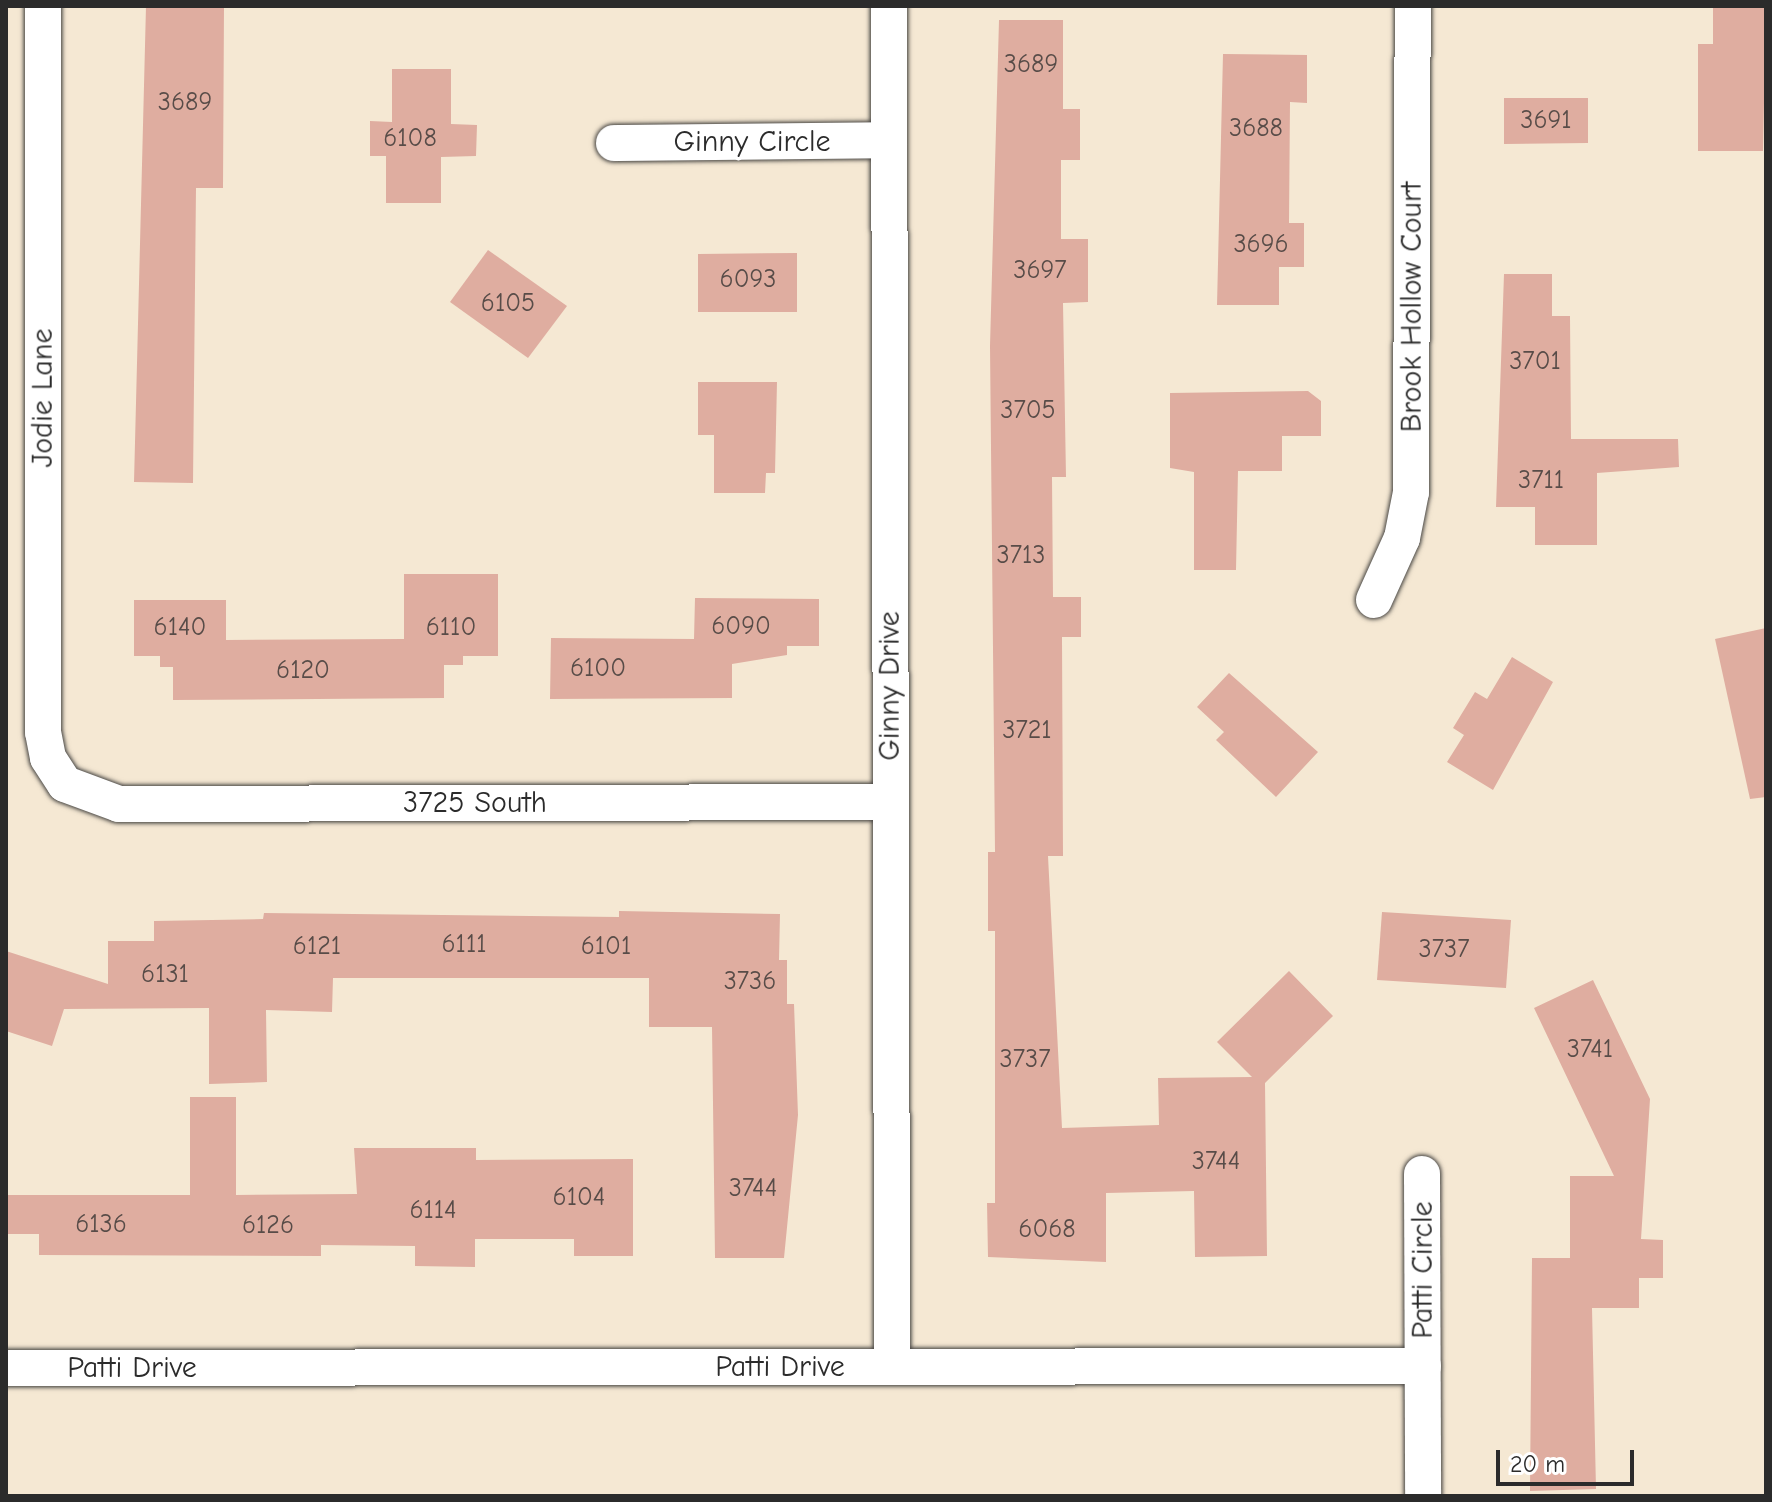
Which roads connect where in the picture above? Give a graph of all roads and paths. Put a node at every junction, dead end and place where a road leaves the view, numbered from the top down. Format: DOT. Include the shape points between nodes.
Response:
graph roads {
  1 [pos="43,6"];
  2 [pos="889,6"];
  3 [pos="1413,6"];
  4 [pos="889,140"];
  5 [pos="614,143"];
  6 [pos="1374,600"];
  7 [pos="65,784"];
  8 [pos="891,802"];
  9 [pos="1422,1174"];
  10 [pos="1423,1366"];
  11 [pos="892,1367"];
  12 [pos="6,1368"];
  13 [pos="1423,1496"];
  1 -- 7 [label="street, Jodie Lane" via="43,732 48,758"];
  2 -- 4 [label="street, Ginny Drive"];
  3 -- 6 [label="street, Brook Hollow Court" via="1411,492 1402,538"];
  4 -- 5 [label="street, Ginny Circle"];
  4 -- 8 [label="street, Ginny Drive"];
  7 -- 8 [label="street, 3725 South" via="119,804"];
  8 -- 11 [label="street, Ginny Drive"];
  9 -- 10 [label="street, Patti Circle"];
  10 -- 11 [label="street, Patti Drive"];
  10 -- 13 [label="street"];
  11 -- 12 [label="street, Patti Drive"];
}
